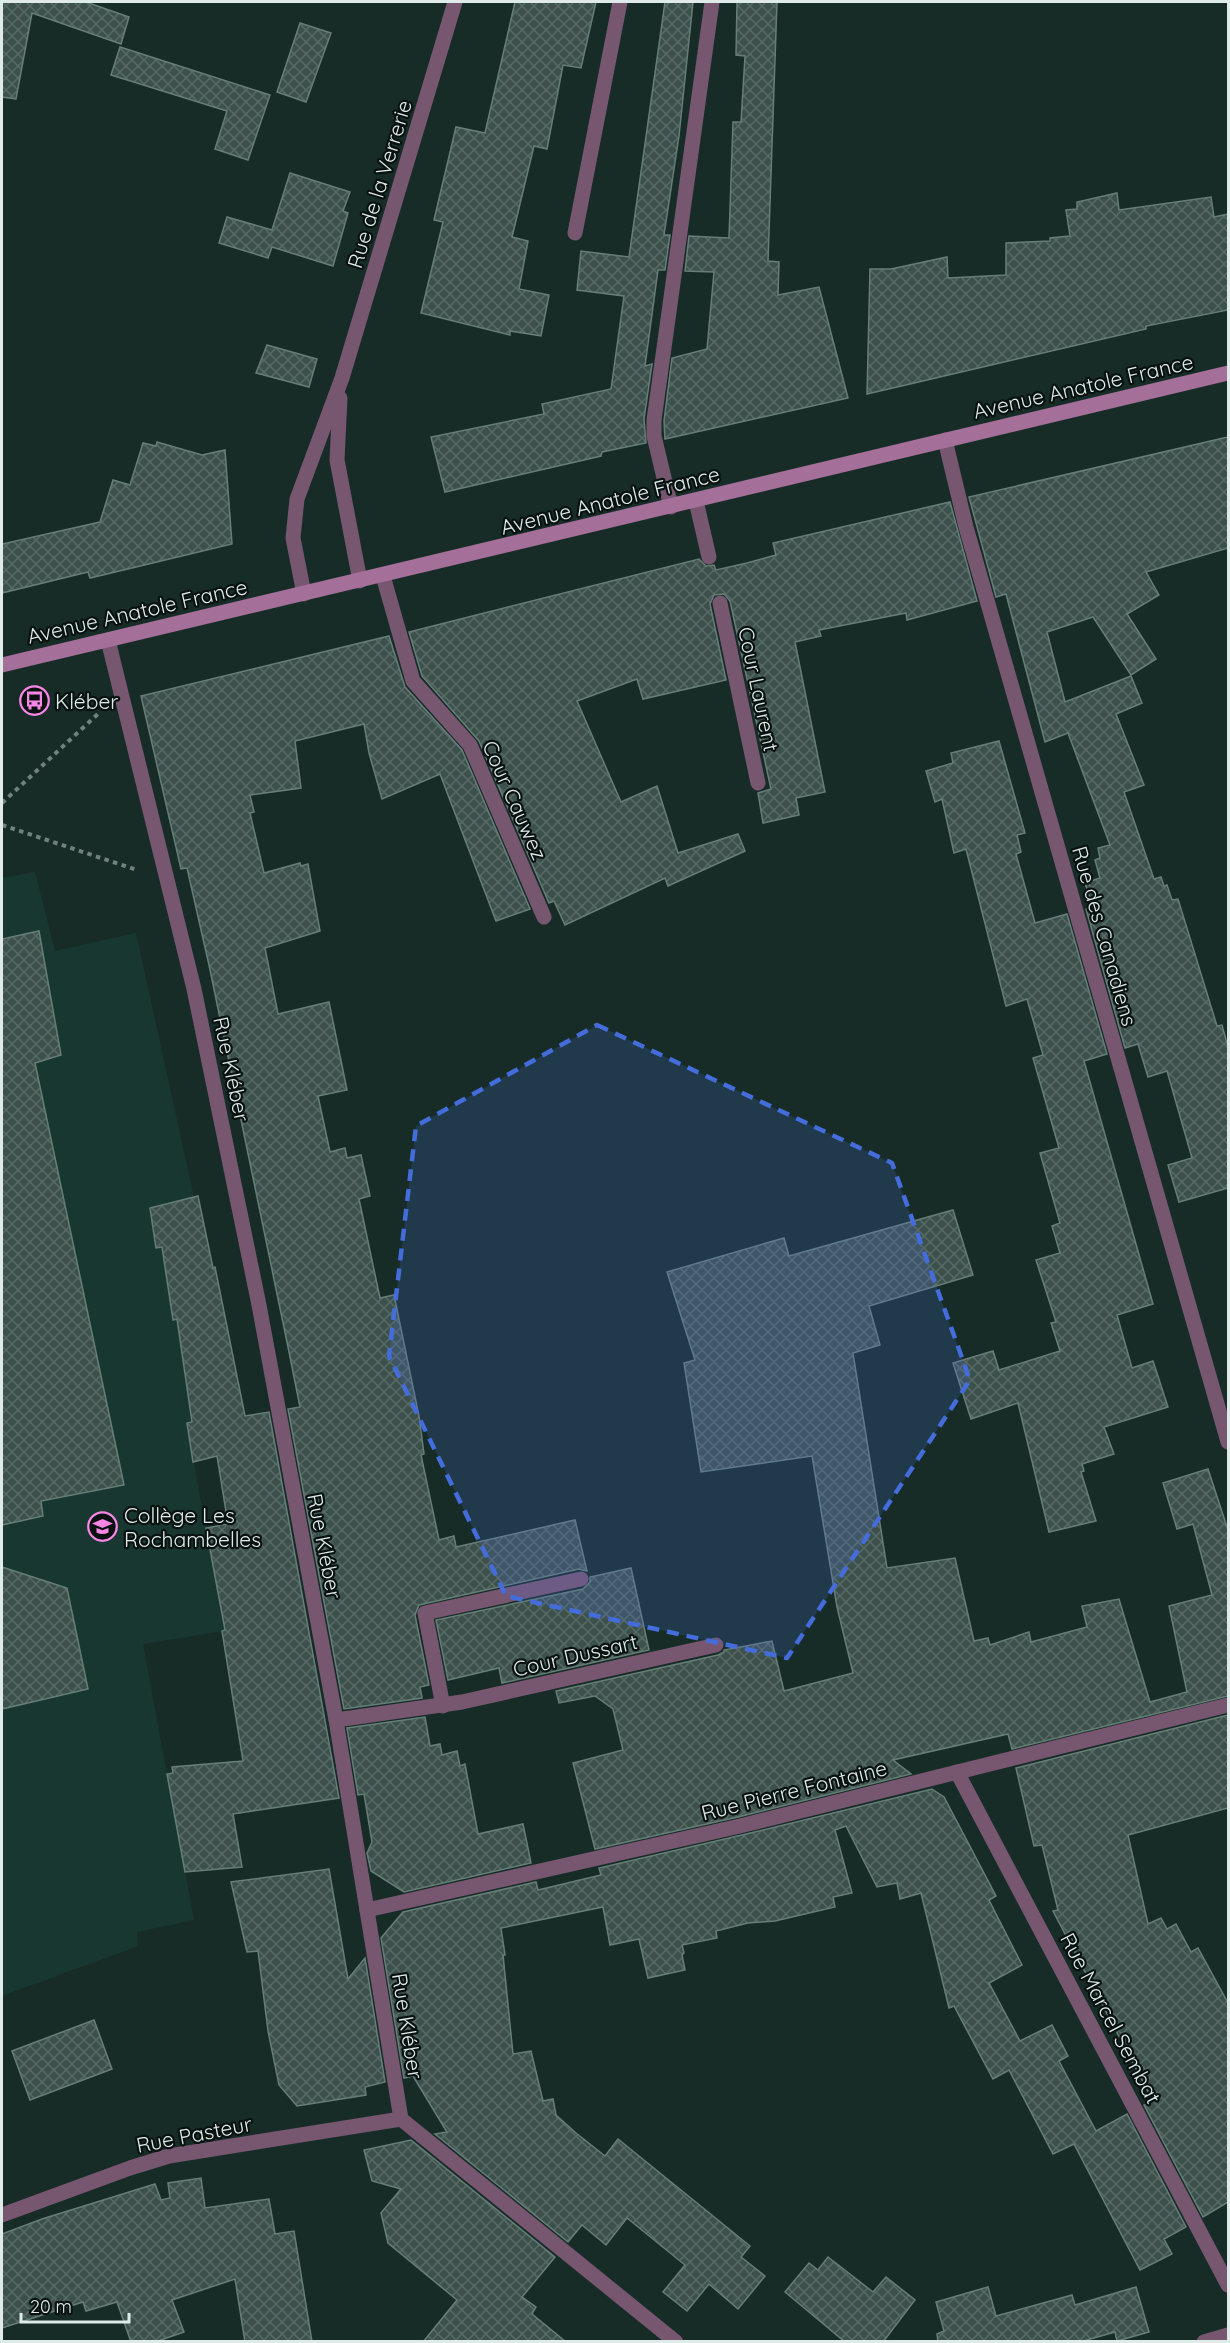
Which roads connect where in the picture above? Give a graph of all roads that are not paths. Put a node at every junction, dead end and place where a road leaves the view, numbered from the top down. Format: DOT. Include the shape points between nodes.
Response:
graph roads {
  1 [pos="455,2"];
  2 [pos="620,2"];
  3 [pos="712,2"];
  4 [pos="575,233"];
  5 [pos="1228,373"];
  6 [pos="342,378"];
  7 [pos="945,440"];
  8 [pos="696,501"];
  9 [pos="670,507"];
  10 [pos="709,557"];
  11 [pos="383,576"];
  12 [pos="360,581"];
  13 [pos="304,594"];
  14 [pos="720,603"];
  15 [pos="108,640"];
  16 [pos="2,665"];
  17 [pos="758,783"];
  18 [pos="544,917"];
  19 [pos="1228,1442"];
  20 [pos="580,1579"];
  21 [pos="716,1645"];
  22 [pos="1228,1705"];
  23 [pos="443,1706"];
  24 [pos="336,1720"];
  25 [pos="957,1772"];
  26 [pos="368,1910"];
  27 [pos="400,2119"];
  28 [pos="2,2215"];
  29 [pos="1228,2285"];
  30 [pos="1228,2335"];
  31 [pos="676,2342"];
  32 [pos="1203,2342"];
  1 -- 6 [label="street, Rue de la Verrerie"];
  2 -- 4 [label="street"];
  3 -- 9 [label="street" via="654,420"];
  5 -- 7 [label="main road, Avenue Anatole France"];
  6 -- 12 [label="street, Rue de la Verrerie" via="337,460"];
  6 -- 13 [label="street, Rue de la Verrerie" via="296,508 293,538"];
  7 -- 8 [label="main road, Avenue Anatole France"];
  7 -- 19 [label="street, Rue des Canadiens" via="966,527"];
  8 -- 9 [label="main road, Avenue Anatole France"];
  8 -- 10 [label="street"];
  9 -- 11 [label="main road, Avenue Anatole France"];
  11 -- 12 [label="main road, Avenue Anatole France"];
  11 -- 18 [label="street, Cour Cauwez" via="412,681 470,745"];
  12 -- 13 [label="main road, Avenue Anatole France"];
  13 -- 15 [label="main road, Avenue Anatole France"];
  14 -- 17 [label="street, Cour Laurent"];
  15 -- 16 [label="main road, Avenue Anatole France"];
  15 -- 24 [label="street, Rue Kléber" via="194,989 259,1305"];
  20 -- 23 [label="street" via="425,1613"];
  21 -- 23 [label="street, Cour Dussart"];
  22 -- 25 [label="street, Rue Pierre Fontaine"];
  23 -- 24 [label="street, Cour Dussart"];
  24 -- 26 [label="street, Rue Kléber"];
  25 -- 26 [label="street, Rue Pierre Fontaine" via="740,1826"];
  25 -- 29 [label="street, Rue Marcel Sembat"];
  26 -- 27 [label="street, Rue Kléber"];
  27 -- 28 [label="street, Rue Pasteur" via="169,2157"];
  27 -- 31 [label="street"];
  30 -- 32 [label="street"];
}
